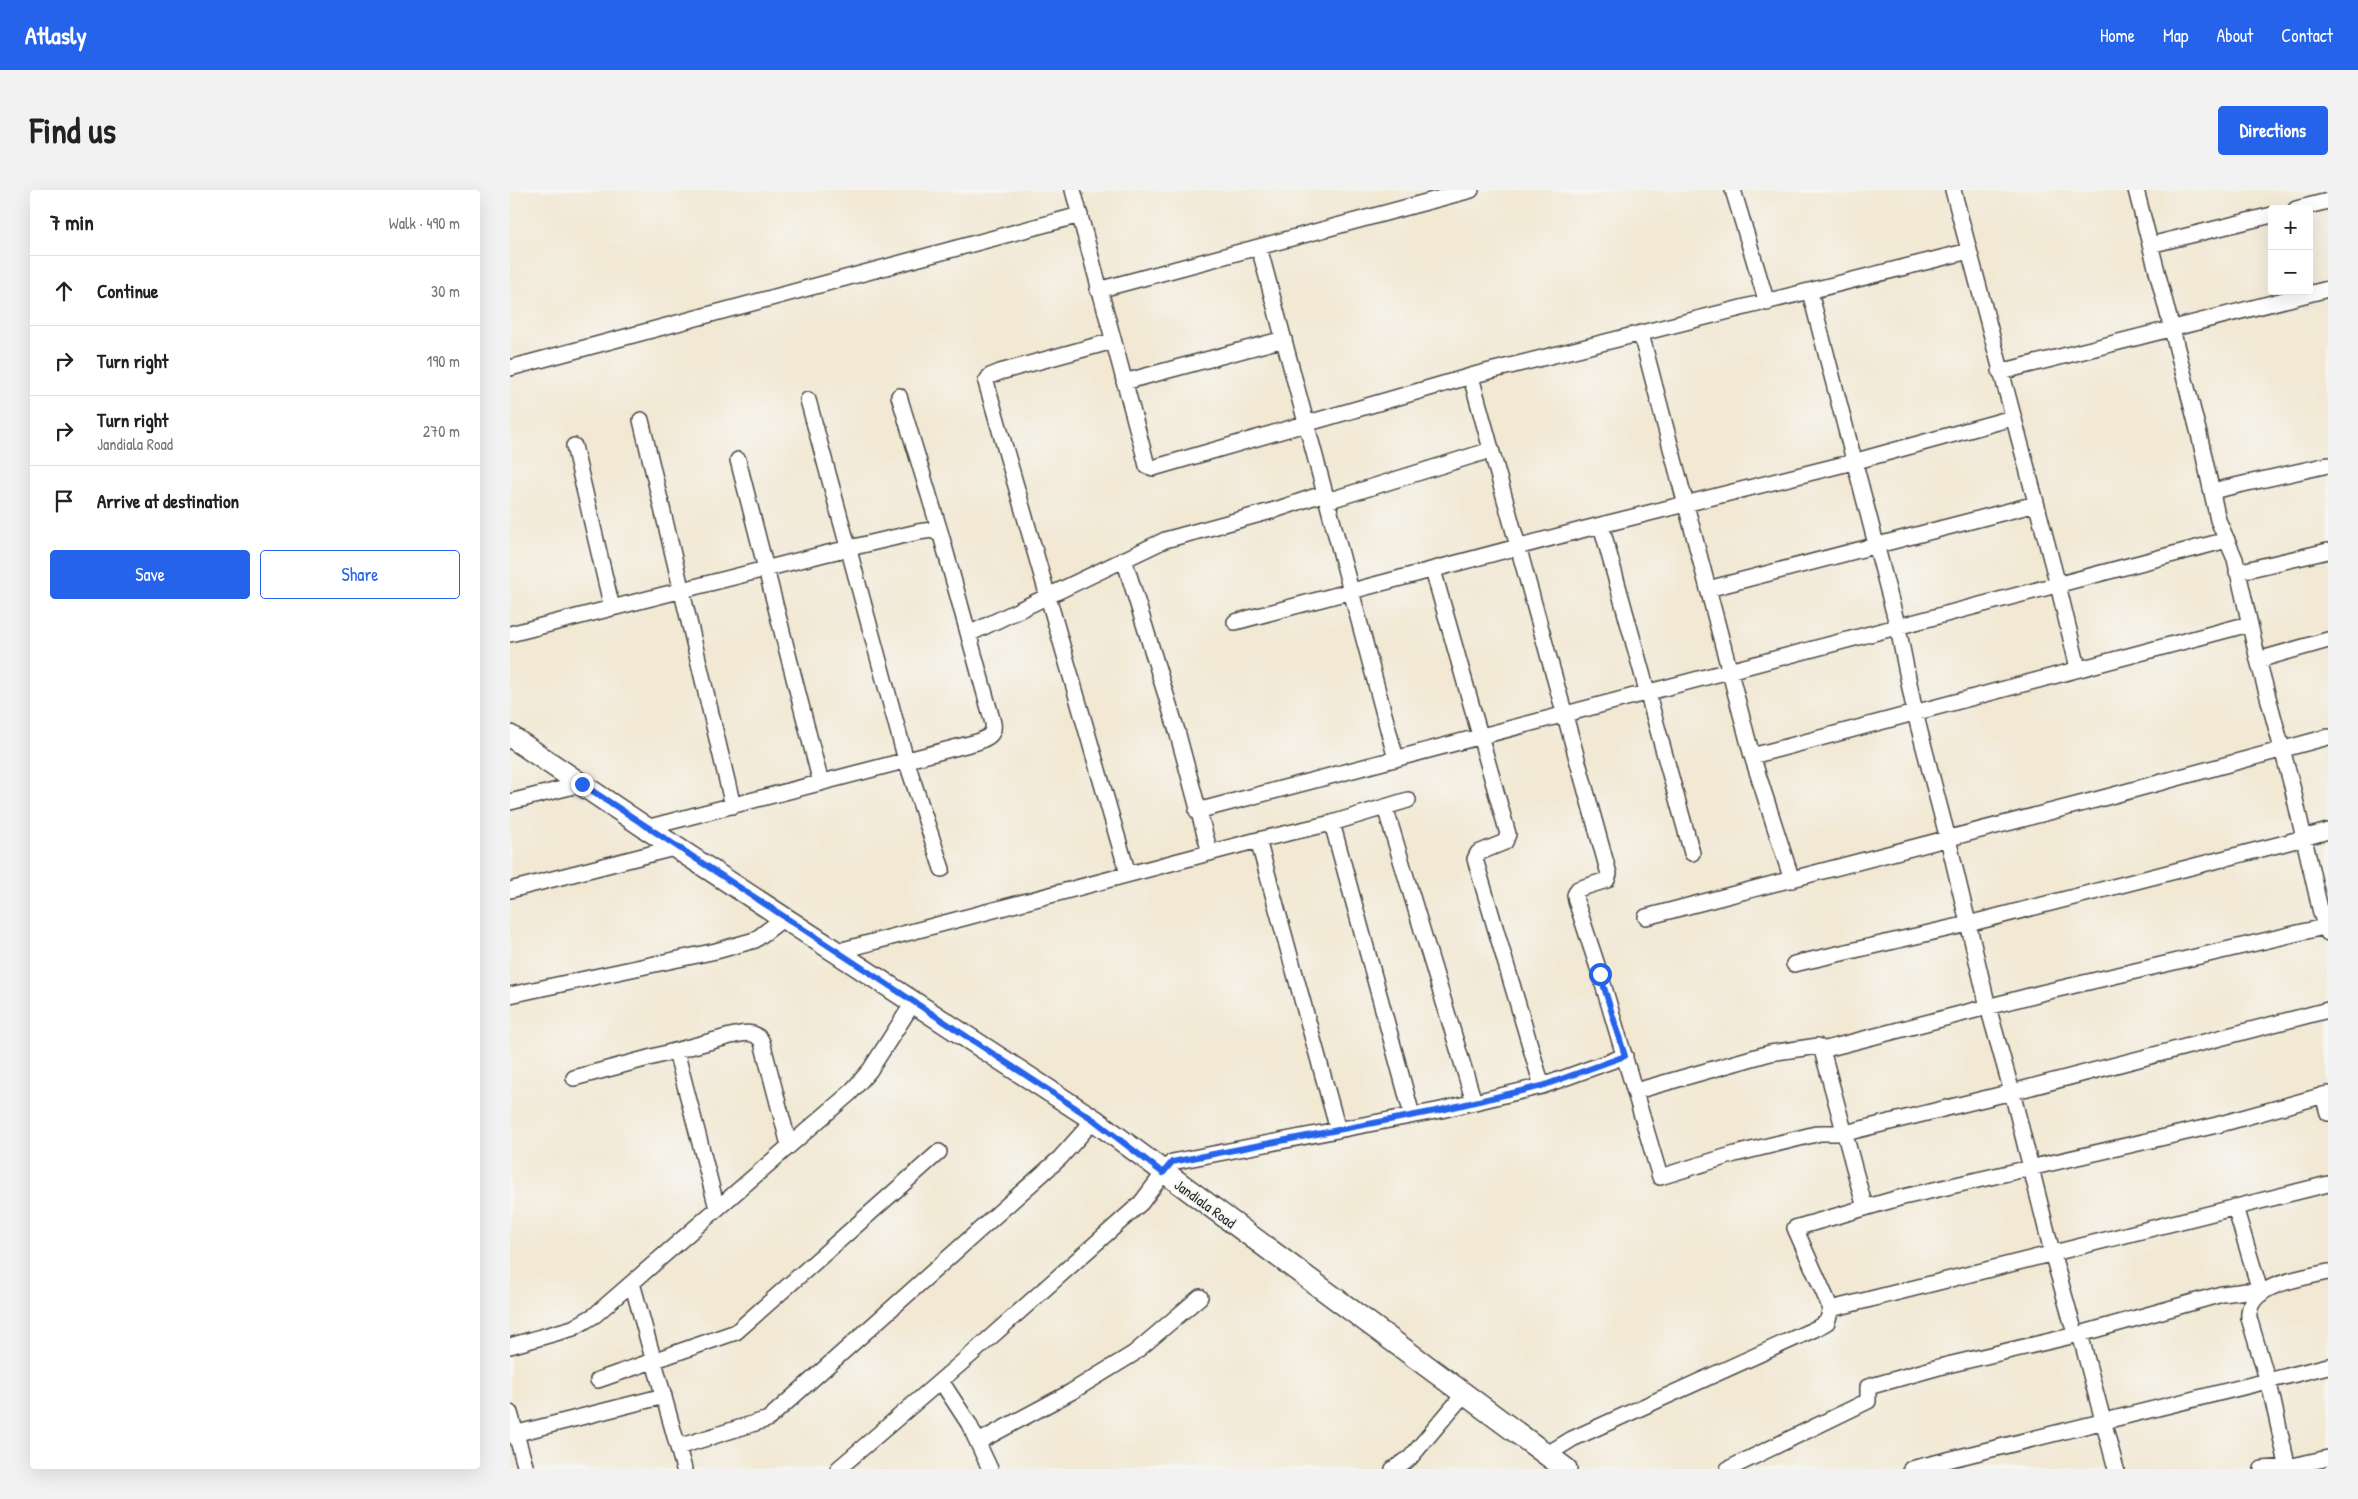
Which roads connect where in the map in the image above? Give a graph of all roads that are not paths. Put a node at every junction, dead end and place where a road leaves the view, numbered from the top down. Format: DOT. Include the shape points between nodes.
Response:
graph roads {
  1 [pos="1073,190"];
  2 [pos="1471,190"];
  3 [pos="1733,190"];
  4 [pos="1952,190"];
  5 [pos="2136,190"];
  6 [pos="2328,201"];
  7 [pos="2312,205"];
  8 [pos="1080,215"];
  9 [pos="2268,216"];
  10 [pos="2150,245"];
  11 [pos="1259,247"];
  12 [pos="1969,251"];
  13 [pos="2328,289"];
  14 [pos="1098,290"];
  15 [pos="1810,292"];
  16 [pos="1766,303"];
  17 [pos="2172,330"];
  18 [pos="1640,334"];
  19 [pos="1284,339"];
  20 [pos="1112,341"];
  21 [pos="510,368"];
  22 [pos="2000,372"];
  23 [pos="1471,377"];
  24 [pos="1124,382"];
  25 [pos="899,396"];
  26 [pos="808,400"];
  27 [pos="2012,418"];
  28 [pos="641,420"];
  29 [pos="1307,425"];
  30 [pos="574,446"];
  31 [pos="1491,450"];
  32 [pos="738,460"];
  33 [pos="1853,462"];
  34 [pos="2328,465"];
  35 [pos="2212,490"];
  36 [pos="1326,497"];
  37 [pos="2036,504"];
  38 [pos="1686,505"];
  39 [pos="1600,525"];
  40 [pos="941,535"];
  41 [pos="2226,540"];
  42 [pos="1875,545"];
  43 [pos="848,548"];
  44 [pos="1518,548"];
  45 [pos="2328,551"];
  46 [pos="1124,559"];
  47 [pos="766,568"];
  48 [pos="1433,570"];
  49 [pos="2237,572"];
  50 [pos="2058,585"];
  51 [pos="1708,589"];
  52 [pos="681,590"];
  53 [pos="1351,592"];
  54 [pos="1048,596"];
  55 [pos="612,608"];
  56 [pos="1236,622"];
  57 [pos="2249,624"];
  58 [pos="1898,628"];
  59 [pos="510,634"];
  60 [pos="969,634"];
  61 [pos="2328,640"];
  62 [pos="2258,660"];
  63 [pos="2078,668"];
  64 [pos="1729,672"];
  65 [pos="1648,694"];
  66 [pos="1915,713"];
  67 [pos="1564,716"];
  68 [pos="510,736"];
  69 [pos="2328,736"];
  70 [pos="1482,737"];
  71 [pos="2282,748"];
  72 [pos="1752,756"];
  73 [pos="1396,759"];
  74 [pos="906,760"];
  75 [pos="821,783"];
  76 [pos="582,784"];
  77 [pos="1408,800"];
  78 [pos="510,802"];
  79 [pos="733,806"];
  80 [pos="1385,807"];
  81 [pos="1197,811"];
  82 [pos="1332,823"];
  83 [pos="646,828"];
  84 [pos="2328,831"];
  85 [pos="2303,836"];
  86 [pos="1948,839"];
  87 [pos="1258,840"];
  88 [pos="678,848"];
  89 [pos="1210,853"];
  90 [pos="1692,853"];
  91 [pos="942,869"];
  92 [pos="1128,874"];
  93 [pos="1792,880"];
  94 [pos="510,890"];
  95 [pos="1646,917"];
  96 [pos="784,918"];
  97 [pos="1968,924"];
  98 [pos="2327,929"];
  99 [pos="835,952"];
  100 [pos="1794,964"];
  101 [pos="510,996"];
  102 [pos="914,1003"];
  103 [pos="1988,1007"];
  104 [pos="2328,1010"];
  105 [pos="1822,1050"];
  106 [pos="676,1051"];
  107 [pos="1625,1056"];
  108 [pos="574,1078"];
  109 [pos="1542,1086"];
  110 [pos="1636,1092"];
  111 [pos="2012,1092"];
  112 [pos="2325,1094"];
  113 [pos="1474,1102"];
  114 [pos="2328,1113"];
  115 [pos="1412,1116"];
  116 [pos="1094,1120"];
  117 [pos="1338,1130"];
  118 [pos="1845,1132"];
  119 [pos="790,1145"];
  120 [pos="939,1152"];
  121 [pos="2031,1168"];
  122 [pos="1163,1173"];
  123 [pos="2328,1184"];
  124 [pos="2235,1207"];
  125 [pos="717,1208"];
  126 [pos="1865,1208"];
  127 [pos="2052,1252"];
  128 [pos="2328,1272"];
  129 [pos="632,1283"];
  130 [pos="2261,1294"];
  131 [pos="1200,1297"];
  132 [pos="1832,1309"];
  133 [pos="2080,1334"];
  134 [pos="510,1346"];
  135 [pos="654,1362"];
  136 [pos="2328,1366"];
  137 [pos="598,1380"];
  138 [pos="941,1381"];
  139 [pos="2268,1382"];
  140 [pos="1464,1394"];
  141 [pos="664,1396"];
  142 [pos="510,1413"];
  143 [pos="2103,1421"];
  144 [pos="513,1434"];
  145 [pos="978,1442"];
  146 [pos="678,1447"];
  147 [pos="1546,1455"];
  148 [pos="2328,1458"];
  149 [pos="2288,1468"];
  150 [pos="526,1469"];
  151 [pos="684,1469"];
  152 [pos="838,1469"];
  153 [pos="990,1469"];
  154 [pos="1393,1469"];
  155 [pos="1566,1469"];
  156 [pos="1728,1469"];
  157 [pos="1911,1469"];
  158 [pos="2116,1469"];
  159 [pos="2262,1469"];
  1 -- 8 [label="street"];
  2 -- 11 [label="street"];
  3 -- 16 [label="street"];
  4 -- 12 [label="street"];
  5 -- 10 [label="street"];
  6 -- 7 [label="street"];
  8 -- 14 [label="street"];
  8 -- 21 [label="street"];
  9 -- 10 [label="street"];
  10 -- 17 [label="street"];
  11 -- 14 [label="street"];
  11 -- 19 [label="street"];
  12 -- 15 [label="street"];
  12 -- 22 [label="street"];
  13 -- 17 [label="street"];
  14 -- 20 [label="street"];
  15 -- 16 [label="street"];
  15 -- 33 [label="street"];
  16 -- 18 [label="street"];
  17 -- 22 [label="street"];
  17 -- 35 [label="street"];
  18 -- 23 [label="street"];
  18 -- 38 [label="street"];
  19 -- 24 [label="street"];
  19 -- 29 [label="street"];
  20 -- 24 [label="street"];
  20 -- 54 [label="street" via="1000,372 987,379"];
  22 -- 27 [label="street"];
  23 -- 29 [label="street"];
  23 -- 31 [label="street"];
  24 -- 29 [label="street" via="1150,468"];
  25 -- 40 [label="street"];
  26 -- 43 [label="street"];
  27 -- 33 [label="street"];
  27 -- 37 [label="street"];
  28 -- 52 [label="street"];
  29 -- 36 [label="street"];
  30 -- 55 [label="street"];
  31 -- 36 [label="street"];
  31 -- 44 [label="street"];
  32 -- 47 [label="street"];
  33 -- 38 [label="street"];
  33 -- 42 [label="street"];
  34 -- 35 [label="street"];
  35 -- 41 [label="street"];
  36 -- 46 [label="street" via="1165,540"];
  36 -- 53 [label="street"];
  37 -- 42 [label="street"];
  37 -- 50 [label="street"];
  38 -- 39 [label="street"];
  38 -- 51 [label="street"];
  39 -- 44 [label="street"];
  39 -- 65 [label="street"];
  40 -- 43 [label="street" via="932,530"];
  40 -- 60 [label="street"];
  41 -- 49 [label="street"];
  41 -- 50 [label="street"];
  42 -- 51 [label="street"];
  42 -- 58 [label="street"];
  43 -- 47 [label="street"];
  43 -- 74 [label="street"];
  44 -- 48 [label="street"];
  44 -- 67 [label="street"];
  45 -- 49 [label="street"];
  46 -- 54 [label="street"];
  46 -- 81 [label="street" via="1177,731"];
  47 -- 52 [label="street"];
  47 -- 75 [label="street"];
  48 -- 53 [label="street"];
  48 -- 70 [label="street"];
  49 -- 57 [label="street"];
  50 -- 58 [label="street"];
  50 -- 63 [label="street"];
  51 -- 64 [label="street"];
  52 -- 55 [label="street"];
  52 -- 79 [label="street"];
  53 -- 56 [label="street"];
  53 -- 73 [label="street"];
  54 -- 60 [label="street"];
  54 -- 92 [label="street"];
  55 -- 59 [label="street"];
  57 -- 62 [label="street"];
  57 -- 63 [label="street"];
  58 -- 64 [label="street"];
  58 -- 66 [label="street"];
  60 -- 74 [label="street" via="994,730 991,736"];
  61 -- 62 [label="street"];
  62 -- 71 [label="street"];
  63 -- 66 [label="street"];
  64 -- 65 [label="street"];
  64 -- 72 [label="street"];
  65 -- 67 [label="street"];
  65 -- 90 [label="street"];
  66 -- 72 [label="street"];
  66 -- 86 [label="street"];
  67 -- 70 [label="street"];
  67 -- 107 [label="street" via="1609,874 1607,880 1578,889 1576,901"];
  68 -- 76 [label="street, Jandiala Road"];
  69 -- 71 [label="street"];
  70 -- 73 [label="street"];
  70 -- 109 [label="street" via="1508,834 1505,842 1478,853 1475,860"];
  71 -- 85 [label="street"];
  71 -- 86 [label="street"];
  72 -- 93 [label="street"];
  73 -- 81 [label="street"];
  74 -- 75 [label="street"];
  74 -- 91 [label="street"];
  75 -- 79 [label="street"];
  76 -- 78 [label="street"];
  76 -- 83 [label="street, Jandiala Road"];
  77 -- 80 [label="street"];
  79 -- 83 [label="street"];
  80 -- 82 [label="street"];
  80 -- 113 [label="street"];
  81 -- 89 [label="street"];
  82 -- 87 [label="street"];
  82 -- 115 [label="street"];
  83 -- 88 [label="street, Jandiala Road"];
  84 -- 85 [label="street"];
  85 -- 97 [label="street"];
  85 -- 98 [label="street"];
  86 -- 93 [label="street"];
  86 -- 97 [label="street"];
  87 -- 89 [label="street"];
  87 -- 117 [label="street"];
  88 -- 94 [label="street"];
  88 -- 96 [label="street, Jandiala Road"];
  89 -- 92 [label="street"];
  92 -- 99 [label="street"];
  93 -- 95 [label="street"];
  96 -- 99 [label="street, Jandiala Road"];
  96 -- 101 [label="street" via="755,940"];
  97 -- 100 [label="street"];
  97 -- 103 [label="street"];
  98 -- 103 [label="street"];
  99 -- 102 [label="street, Jandiala Road"];
  102 -- 116 [label="street, Jandiala Road"];
  102 -- 119 [label="street" via="870,1070 850,1093"];
  103 -- 105 [label="street"];
  103 -- 111 [label="street"];
  104 -- 111 [label="street"];
  105 -- 110 [label="street" via="1812,1045 1770,1054"];
  105 -- 118 [label="street"];
  106 -- 108 [label="street"];
  106 -- 119 [label="street" via="743,1034 756,1035 762,1042"];
  106 -- 125 [label="street"];
  107 -- 109 [label="street"];
  107 -- 110 [label="street"];
  109 -- 113 [label="street"];
  110 -- 118 [label="street" via="1660,1177 1734,1154 1832,1131"];
  111 -- 118 [label="street"];
  111 -- 121 [label="street"];
  112 -- 114 [label="street"];
  112 -- 121 [label="street" via="2217,1125"];
  113 -- 115 [label="street"];
  115 -- 117 [label="street"];
  116 -- 122 [label="street, Jandiala Road"];
  116 -- 146 [label="street" via="1060,1158 768,1418"];
  117 -- 122 [label="street" via="1172,1162"];
  118 -- 126 [label="street"];
  119 -- 125 [label="street"];
  120 -- 135 [label="street" via="736,1332"];
  121 -- 126 [label="street"];
  121 -- 127 [label="street"];
  122 -- 138 [label="street" via="1141,1203"];
  122 -- 140 [label="street, Jandiala Road"];
  123 -- 124 [label="street"];
  124 -- 127 [label="street"];
  124 -- 130 [label="street"];
  125 -- 129 [label="street"];
  126 -- 132 [label="street" via="1795,1228"];
  127 -- 132 [label="street"];
  127 -- 133 [label="street" via="2074,1330"];
  128 -- 130 [label="street" via="2280,1284"];
  129 -- 134 [label="street" via="595,1315 573,1328"];
  129 -- 135 [label="street"];
  130 -- 133 [label="street" via="2246,1290 2222,1294"];
  130 -- 139 [label="street" via="2248,1313"];
  131 -- 145 [label="street" via="1133,1354"];
  132 -- 147 [label="street" via="1827,1322 1816,1328 1572,1440"];
  133 -- 143 [label="street"];
  133 -- 156 [label="street" via="1939,1367 1868,1388 1868,1401 1859,1407 1800,1432"];
  135 -- 137 [label="street"];
  135 -- 141 [label="street"];
  136 -- 139 [label="street"];
  138 -- 145 [label="street"];
  138 -- 152 [label="street"];
  139 -- 143 [label="street"];
  139 -- 149 [label="street"];
  140 -- 147 [label="street, Jandiala Road"];
  140 -- 154 [label="street" via="1410,1458"];
  141 -- 144 [label="street"];
  141 -- 146 [label="street"];
  142 -- 144 [label="street"];
  143 -- 157 [label="street"];
  143 -- 158 [label="street"];
  144 -- 150 [label="street"];
  145 -- 153 [label="street"];
  146 -- 151 [label="street"];
  147 -- 155 [label="street, Jandiala Road"];
  148 -- 149 [label="street"];
  149 -- 159 [label="street"];
}
